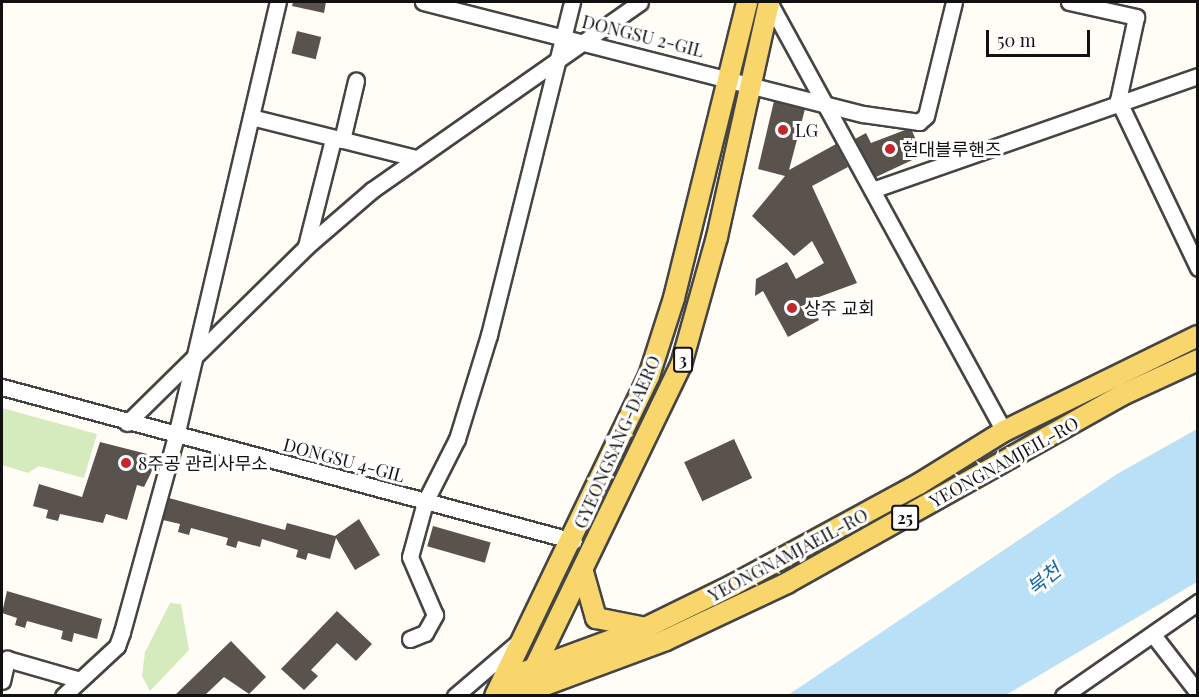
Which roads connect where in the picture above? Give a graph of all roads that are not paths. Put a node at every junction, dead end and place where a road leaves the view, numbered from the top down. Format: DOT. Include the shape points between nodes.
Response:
graph roads {
  1 [pos="278,2"];
  2 [pos="423,2"];
  3 [pos="572,2"];
  4 [pos="640,2"];
  5 [pos="747,2"];
  6 [pos="769,2"];
  7 [pos="954,2"];
  8 [pos="1069,2"];
  9 [pos="563,37"];
  10 [pos="582,41"];
  11 [pos="558,58"];
  12 [pos="1197,76"];
  13 [pos="728,77"];
  14 [pos="356,81"];
  15 [pos="750,82"];
  16 [pos="828,100"];
  17 [pos="1118,100"];
  18 [pos="251,117"];
  19 [pos="337,140"];
  20 [pos="416,158"];
  21 [pos="875,189"];
  22 [pos="306,247"];
  23 [pos="1197,268"];
  24 [pos="1197,336"];
  25 [pos="194,359"];
  26 [pos="1197,360"];
  27 [pos="2,387"];
  28 [pos="127,423"];
  29 [pos="1004,431"];
  30 [pos="176,436"];
  31 [pos="425,502"];
  32 [pos="574,541"];
  33 [pos="583,572"];
  34 [pos="1197,602"];
  35 [pos="647,627"];
  36 [pos="527,632"];
  37 [pos="1154,636"];
  38 [pos="410,639"];
  39 [pos="536,667"];
  40 [pos="80,680"];
  41 [pos="2,681"];
  42 [pos="512,692"];
  43 [pos="1197,693"];
  44 [pos="63,696"];
  45 [pos="455,696"];
  46 [pos="462,696"];
  47 [pos="1063,696"];
  1 -- 18 [label="street"];
  2 -- 9 [label="street, DONGSU 2-GIL"];
  3 -- 9 [label="street"];
  4 -- 10 [label="street"];
  5 -- 13 [label="main road, GYEONGSANG-DAERO / 3"];
  6 -- 15 [label="main road, GYEONGSANG-DAERO / 3"];
  6 -- 16 [label="street"];
  7 -- 16 [label="street, DONGSU 2-GIL" via="926,116 919,122 862,114"];
  8 -- 17 [label="street" via="1136,17"];
  9 -- 10 [label="street, DONGSU 2-GIL"];
  9 -- 11 [label="street"];
  10 -- 11 [label="street"];
  10 -- 13 [label="street, DONGSU 2-GIL"];
  11 -- 20 [label="street"];
  11 -- 31 [label="street" via="486,345 457,439"];
  12 -- 17 [label="street"];
  13 -- 15 [label="street, DONGSU 2-GIL"];
  13 -- 32 [label="main road, GYEONGSANG-DAERO / 3" via="674,298 649,376"];
  14 -- 19 [label="street"];
  15 -- 16 [label="street, DONGSU 2-GIL"];
  15 -- 33 [label="main road, GYEONGSANG-DAERO / 3" via="715,247 681,365"];
  16 -- 21 [label="street"];
  17 -- 21 [label="street"];
  17 -- 23 [label="street"];
  18 -- 19 [label="street"];
  18 -- 25 [label="street"];
  19 -- 20 [label="street"];
  19 -- 22 [label="street"];
  20 -- 22 [label="street"];
  21 -- 29 [label="street"];
  22 -- 25 [label="street"];
  24 -- 29 [label="main road, YEONGNAMJAEIL-RO"];
  25 -- 28 [label="street"];
  25 -- 30 [label="street"];
  26 -- 42 [label="main road, YEONGNAMJEIL-RO / 25" via="1122,395 787,583 606,664"];
  27 -- 28 [label="street, DONGSU 4-GIL"];
  28 -- 30 [label="street, DONGSU 4-GIL"];
  29 -- 35 [label="main road, YEONGNAMJAEIL-RO" via="817,542"];
  30 -- 31 [label="street, DONGSU 4-GIL"];
  30 -- 40 [label="street" via="117,646"];
  31 -- 32 [label="street, DONGSU 4-GIL"];
  31 -- 38 [label="street" via="410,557 435,615 425,633"];
  32 -- 36 [label="main road, GYEONGSANG-DAERO / 3"];
  33 -- 35 [label="main road" via="596,618"];
  33 -- 39 [label="main road, GYEONGSANG-DAERO / 3"];
  34 -- 37 [label="street"];
  35 -- 39 [label="main road, YEONGNAMJAEIL-RO"];
  36 -- 42 [label="main road, GYEONGSANG-DAERO / 3"];
  36 -- 45 [label="street"];
  37 -- 43 [label="street"];
  37 -- 47 [label="street"];
  39 -- 42 [label="main road, YEONGNAMJAEIL-RO"];
  40 -- 41 [label="street" via="8,659"];
  40 -- 44 [label="street"];
  42 -- 46 [label="street, YEONGNAMJAEIL-RO"];
}
